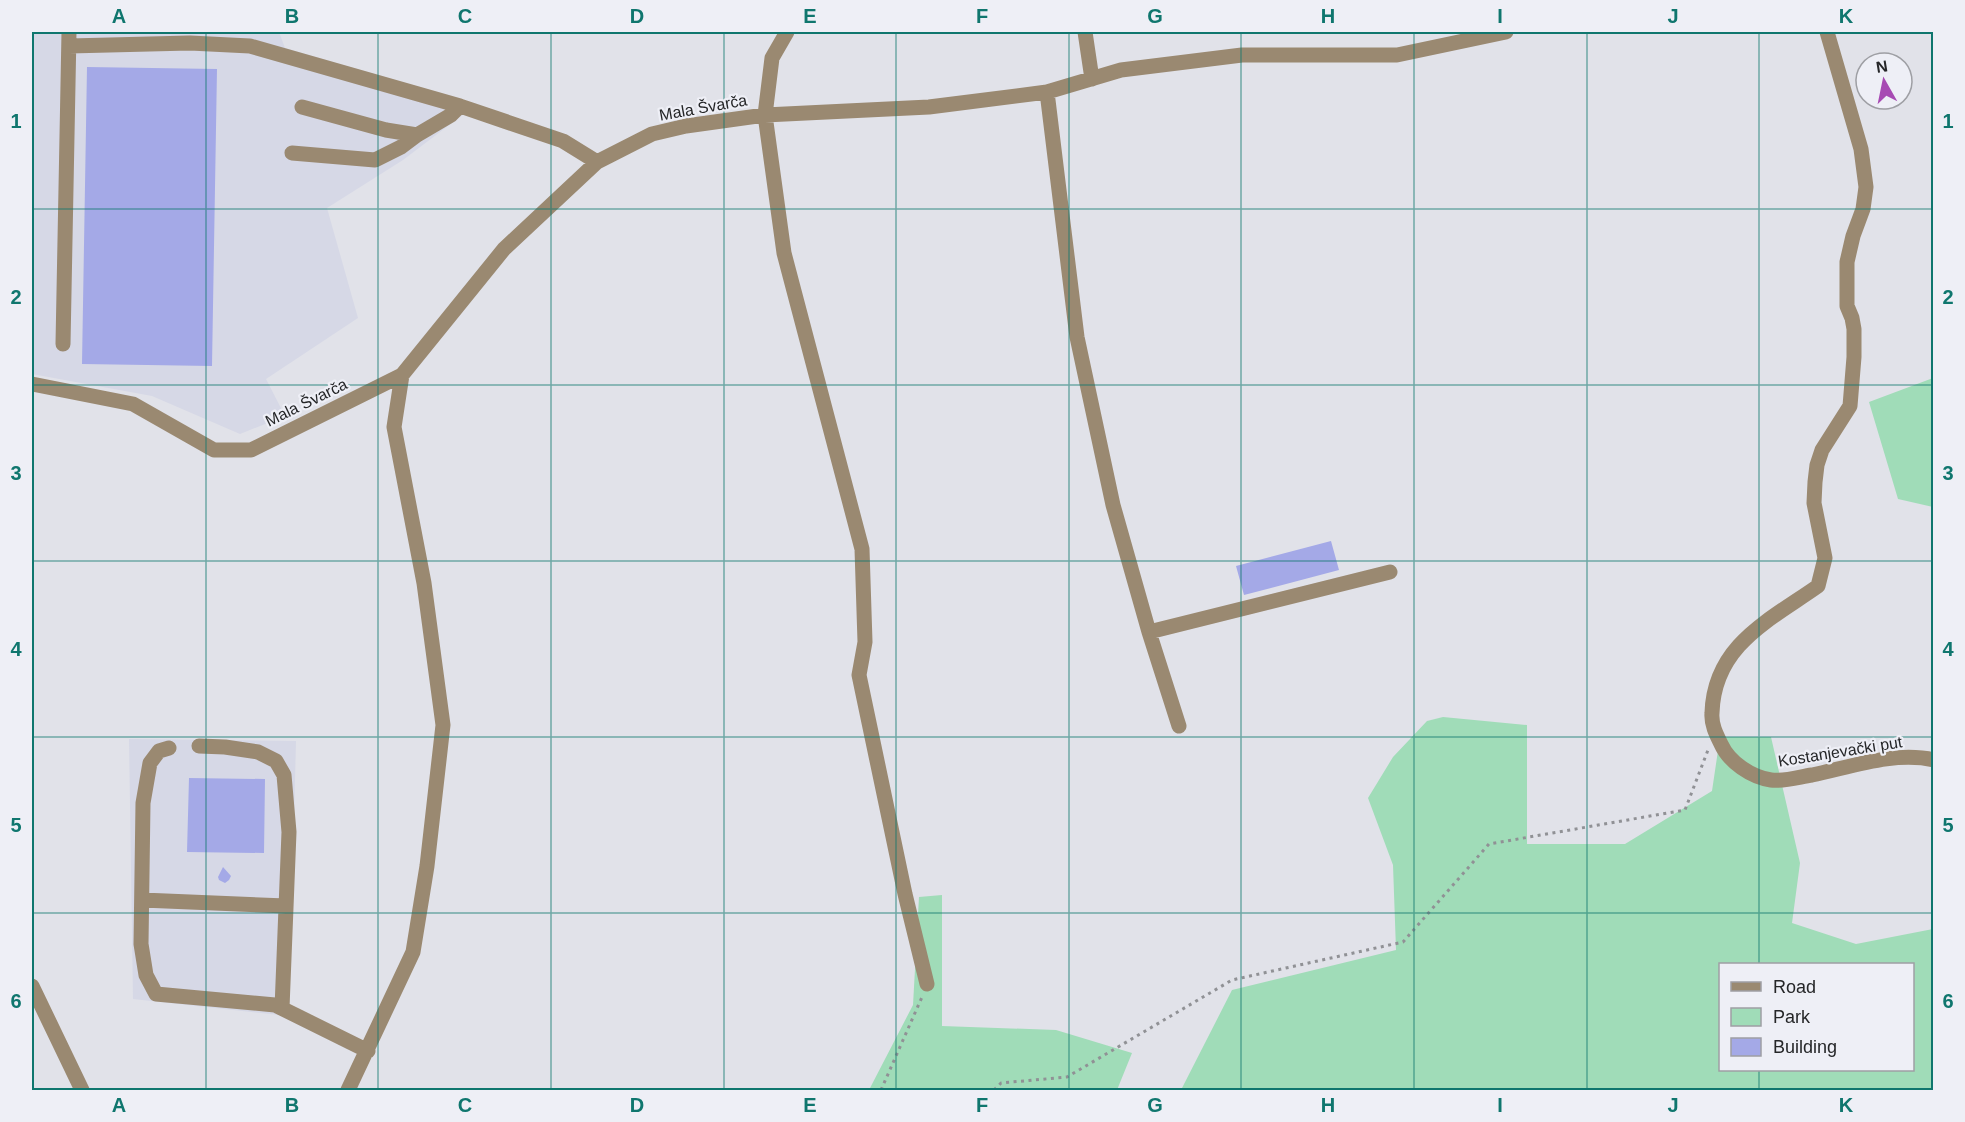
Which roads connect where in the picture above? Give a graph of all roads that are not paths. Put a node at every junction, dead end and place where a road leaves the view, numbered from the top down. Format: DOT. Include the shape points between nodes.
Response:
graph roads {
  1 [pos="787,32"];
  2 [pos="1085,32"];
  3 [pos="1506,32"];
  4 [pos="1827,32"];
  5 [pos="190,37"];
  6 [pos="69,39"];
  7 [pos="1092,79"];
  8 [pos="1047,92"];
  9 [pos="460,106"];
  10 [pos="302,107"];
  11 [pos="765,115"];
  12 [pos="417,135"];
  13 [pos="292,153"];
  14 [pos="597,162"];
  15 [pos="63,344"];
  16 [pos="402,375"];
  17 [pos="32,384"];
  18 [pos="1390,572"];
  19 [pos="1149,632"];
  20 [pos="1179,726"];
  21 [pos="200,746"];
  22 [pos="169,748"];
  23 [pos="1934,760"];
  24 [pos="142,900"];
  25 [pos="286,906"];
  26 [pos="927,984"];
  27 [pos="32,986"];
  28 [pos="282,1008"];
  29 [pos="368,1051"];
  30 [pos="82,1090"];
  31 [pos="348,1090"];
  1 -- 11 [label="street" via="772,58"];
  2 -- 7 [label="street"];
  3 -- 7 [label="street, Mala Švarča" via="1397,55 1242,54 1121,70"];
  4 -- 23 [label="street, Kostanjevački put" via="1859,140 1866,188 1847,262 1847,306 1854,329 1850,406 1817,465 1814,503 1825,558 1818,586 1745,637 1728,659 1713,694 1712,719 1725,754 1758,777 1773,780 1900,757"];
  5 -- 6 [label="street"];
  5 -- 9 [label="street" via="250,46"];
  6 -- 15 [label="street"];
  7 -- 8 [label="street, Mala Švarča"];
  8 -- 11 [label="street, Mala Švarča" via="929,107"];
  8 -- 19 [label="street" via="1077,337 1113,505"];
  9 -- 12 [label="street" via="451,116"];
  9 -- 14 [label="street" via="563,141"];
  10 -- 12 [label="street"];
  11 -- 14 [label="street, Mala Švarča" via="652,134"];
  11 -- 26 [label="street" via="784,253 862,549 865,642 859,675"];
  12 -- 13 [label="street" via="375,160"];
  14 -- 16 [label="street, Mala Švarča" via="504,249"];
  16 -- 17 [label="street, Mala Švarča" via="251,450 214,450 133,404"];
  16 -- 29 [label="street" via="394,427 424,583 443,725 413,952"];
  18 -- 19 [label="street"];
  19 -- 20 [label="street"];
  21 -- 25 [label="street" via="258,752 276,761 284,775 289,832"];
  22 -- 24 [label="street" via="159,751 150,763 143,803"];
  24 -- 25 [label="street"];
  24 -- 28 [label="street" via="141,944 146,975 156,993"];
  25 -- 28 [label="street"];
  27 -- 30 [label="street"];
  28 -- 29 [label="street"];
  29 -- 31 [label="street"];
}
